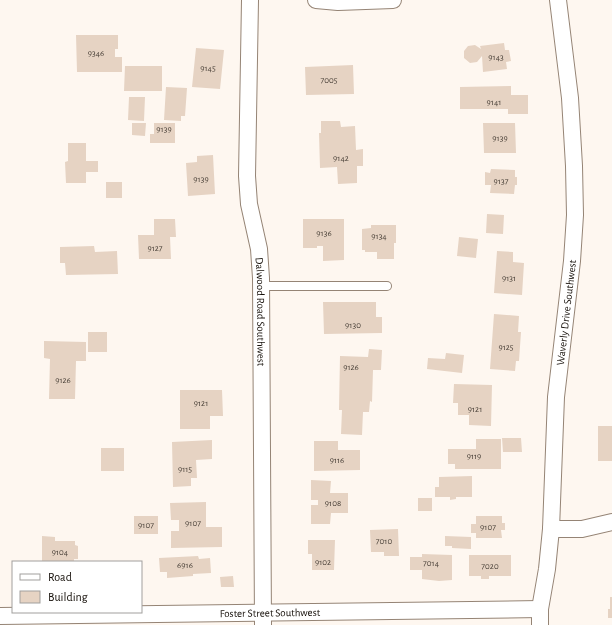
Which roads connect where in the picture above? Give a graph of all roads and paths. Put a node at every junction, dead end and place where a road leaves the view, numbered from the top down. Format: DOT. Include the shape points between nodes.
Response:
graph roads {
  1 [pos="250,0"];
  2 [pos="316,0"];
  3 [pos="393,0"];
  4 [pos="558,0"];
  5 [pos="261,286"];
  6 [pos="387,286"];
  7 [pos="612,522"];
  8 [pos="551,529"];
  9 [pos="0,616"];
  10 [pos="540,617"];
  11 [pos="263,619"];
  1 -- 5 [label="street, Dalwood Road Southwest" via="247,176 249,204 259,249"];
  2 -- 3 [label="street"];
  4 -- 8 [label="street, Waverly Drive Southwest" via="570,98 575,215 556,397"];
  5 -- 6 [label="lane"];
  5 -- 11 [label="street, Dalwood Road Southwest"];
  7 -- 8 [label="street" via="582,529"];
  8 -- 10 [label="street, Waverly Drive Southwest"];
  9 -- 11 [label="street, Foster Street Southwest"];
  10 -- 11 [label="street, Foster Street Southwest"];
}
